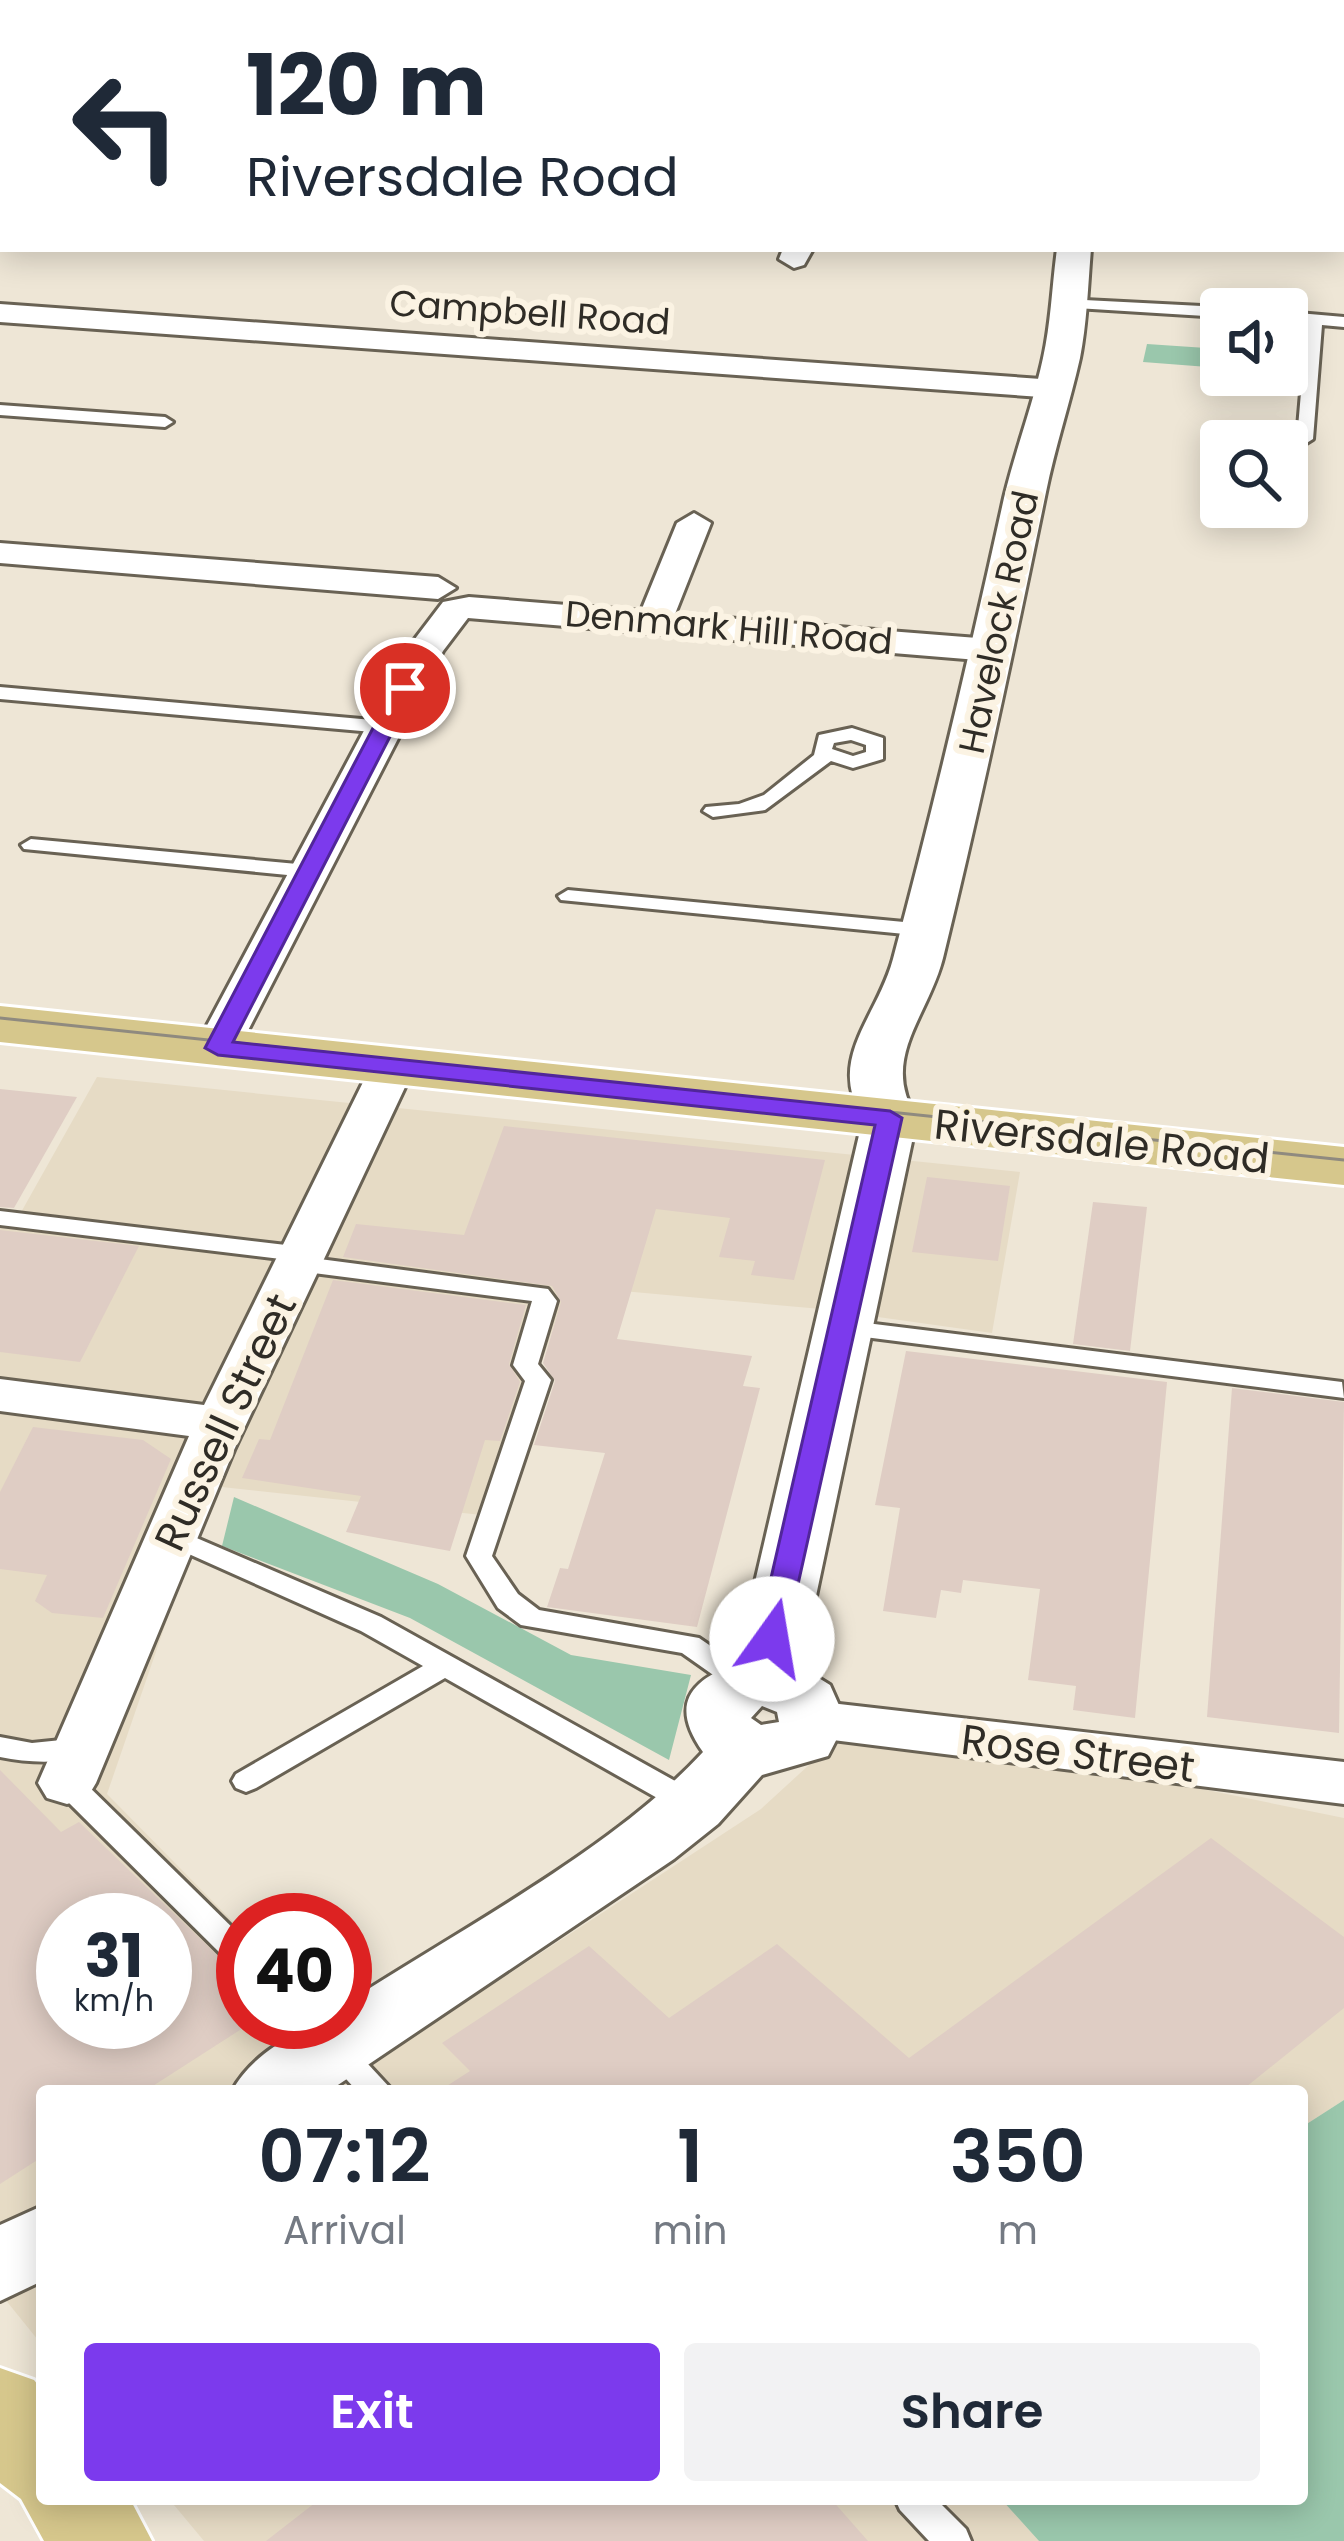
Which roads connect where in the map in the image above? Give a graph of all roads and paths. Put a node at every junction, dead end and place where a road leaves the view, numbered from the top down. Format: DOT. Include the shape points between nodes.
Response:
graph roads {
  1 [pos="1074,252"];
  2 [pos="1065,304"];
  3 [pos="1200,311"];
  4 [pos="0,314"];
  5 [pos="1308,318"];
  6 [pos="1315,319"];
  7 [pos="1344,322"];
  8 [pos="1055,389"];
  9 [pos="0,410"];
  10 [pos="1307,420"];
  11 [pos="165,422"];
  12 [pos="694,523"];
  13 [pos="0,553"];
  14 [pos="0,566"];
  15 [pos="450,602"];
  16 [pos="657,614"];
  17 [pos="992,640"];
  18 [pos="0,693"];
  19 [pos="384,728"];
  20 [pos="827,756"];
  21 [pos="712,811"];
  22 [pos="31,844"];
  23 [pos="308,871"];
  24 [pos="568,896"];
  25 [pos="925,930"];
  26 [pos="0,1024"];
  27 [pos="218,1048"];
  28 [pos="393,1066"];
  29 [pos="890,1118"];
  30 [pos="1344,1166"];
  31 [pos="0,1218"];
  32 [pos="300,1259"];
  33 [pos="842,1328"];
  34 [pos="1342,1390"];
  35 [pos="0,1395"];
  36 [pos="224,1424"];
  37 [pos="171,1536"];
  38 [pos="446,1665"];
  39 [pos="767,1709"];
  40 [pos="0,1747"];
  41 [pos="75,1765"];
  42 [pos="246,1781"];
  43 [pos="1344,1783"];
  44 [pos="694,1806"];
  45 [pos="216,1926"];
  46 [pos="341,2054"];
  47 [pos="282,2085"];
  48 [pos="36,2244"];
  49 [pos="0,2267"];
  50 [pos="0,2410"];
  51 [pos="36,2455"];
  52 [pos="75,2505"];
  53 [pos="919,2505"];
  54 [pos="104,2541"];
  55 [pos="953,2541"];
  1 -- 2 [label="street, Havelock Road"];
  2 -- 3 [label="lane"];
  2 -- 8 [label="street, Havelock Road"];
  4 -- 8 [label="street, Campbell Road"];
  5 -- 6 [label="lane"];
  6 -- 7 [label="lane"];
  6 -- 10 [label="lane"];
  8 -- 17 [label="street, Havelock Road"];
  9 -- 11 [label="lane"];
  12 -- 16 [label="street"];
  13 -- 15 [label="street, Denmark Hill Road"];
  14 -- 15 [label="street, Denmark Hill Road"];
  15 -- 16 [label="street, Denmark Hill Road"];
  15 -- 19 [label="street"];
  16 -- 17 [label="street, Denmark Hill Road"];
  17 -- 25 [label="street, Havelock Road"];
  18 -- 19 [label="lane"];
  19 -- 23 [label="street"];
  20 -- 21 [label="lane" via="808,764 777,799"];
  22 -- 23 [label="lane"];
  23 -- 27 [label="street"];
  24 -- 25 [label="lane"];
  25 -- 29 [label="street, Havelock Road" via="909,993 913,1070 907,1099"];
  26 -- 27 [label="main road, Riversdale Road"];
  27 -- 28 [label="main road, Riversdale Road"];
  28 -- 29 [label="main road, Riversdale Road"];
  28 -- 32 [label="street, Russell Street"];
  29 -- 30 [label="main road, Riversdale Road"];
  29 -- 33 [label="street, Havelock Road"];
  31 -- 32 [label="lane"];
  32 -- 36 [label="street, Russell Street"];
  32 -- 39 [label="lane" via="538,1294 545,1301 525,1365 538,1380 479,1556 508,1601 531,1618 689,1645"];
  33 -- 34 [label="lane"];
  33 -- 39 [label="street, Havelock Road"];
  35 -- 36 [label="street"];
  36 -- 37 [label="street, Russell Street"];
  37 -- 38 [label="lane"];
  37 -- 41 [label="street, Russell Street"];
  38 -- 42 [label="lane"];
  38 -- 44 [label="lane"];
  39 -- 43 [label="street, Rose Street"];
  39 -- 44 [label="street"];
  40 -- 41 [label="lane"];
  41 -- 45 [label="lane"];
  44 -- 46 [label="street"];
  46 -- 47 [label="street"];
  48 -- 49 [label="street"];
  50 -- 51 [label="main road"];
  52 -- 54 [label="main road"];
  53 -- 55 [label="lane"];
}
